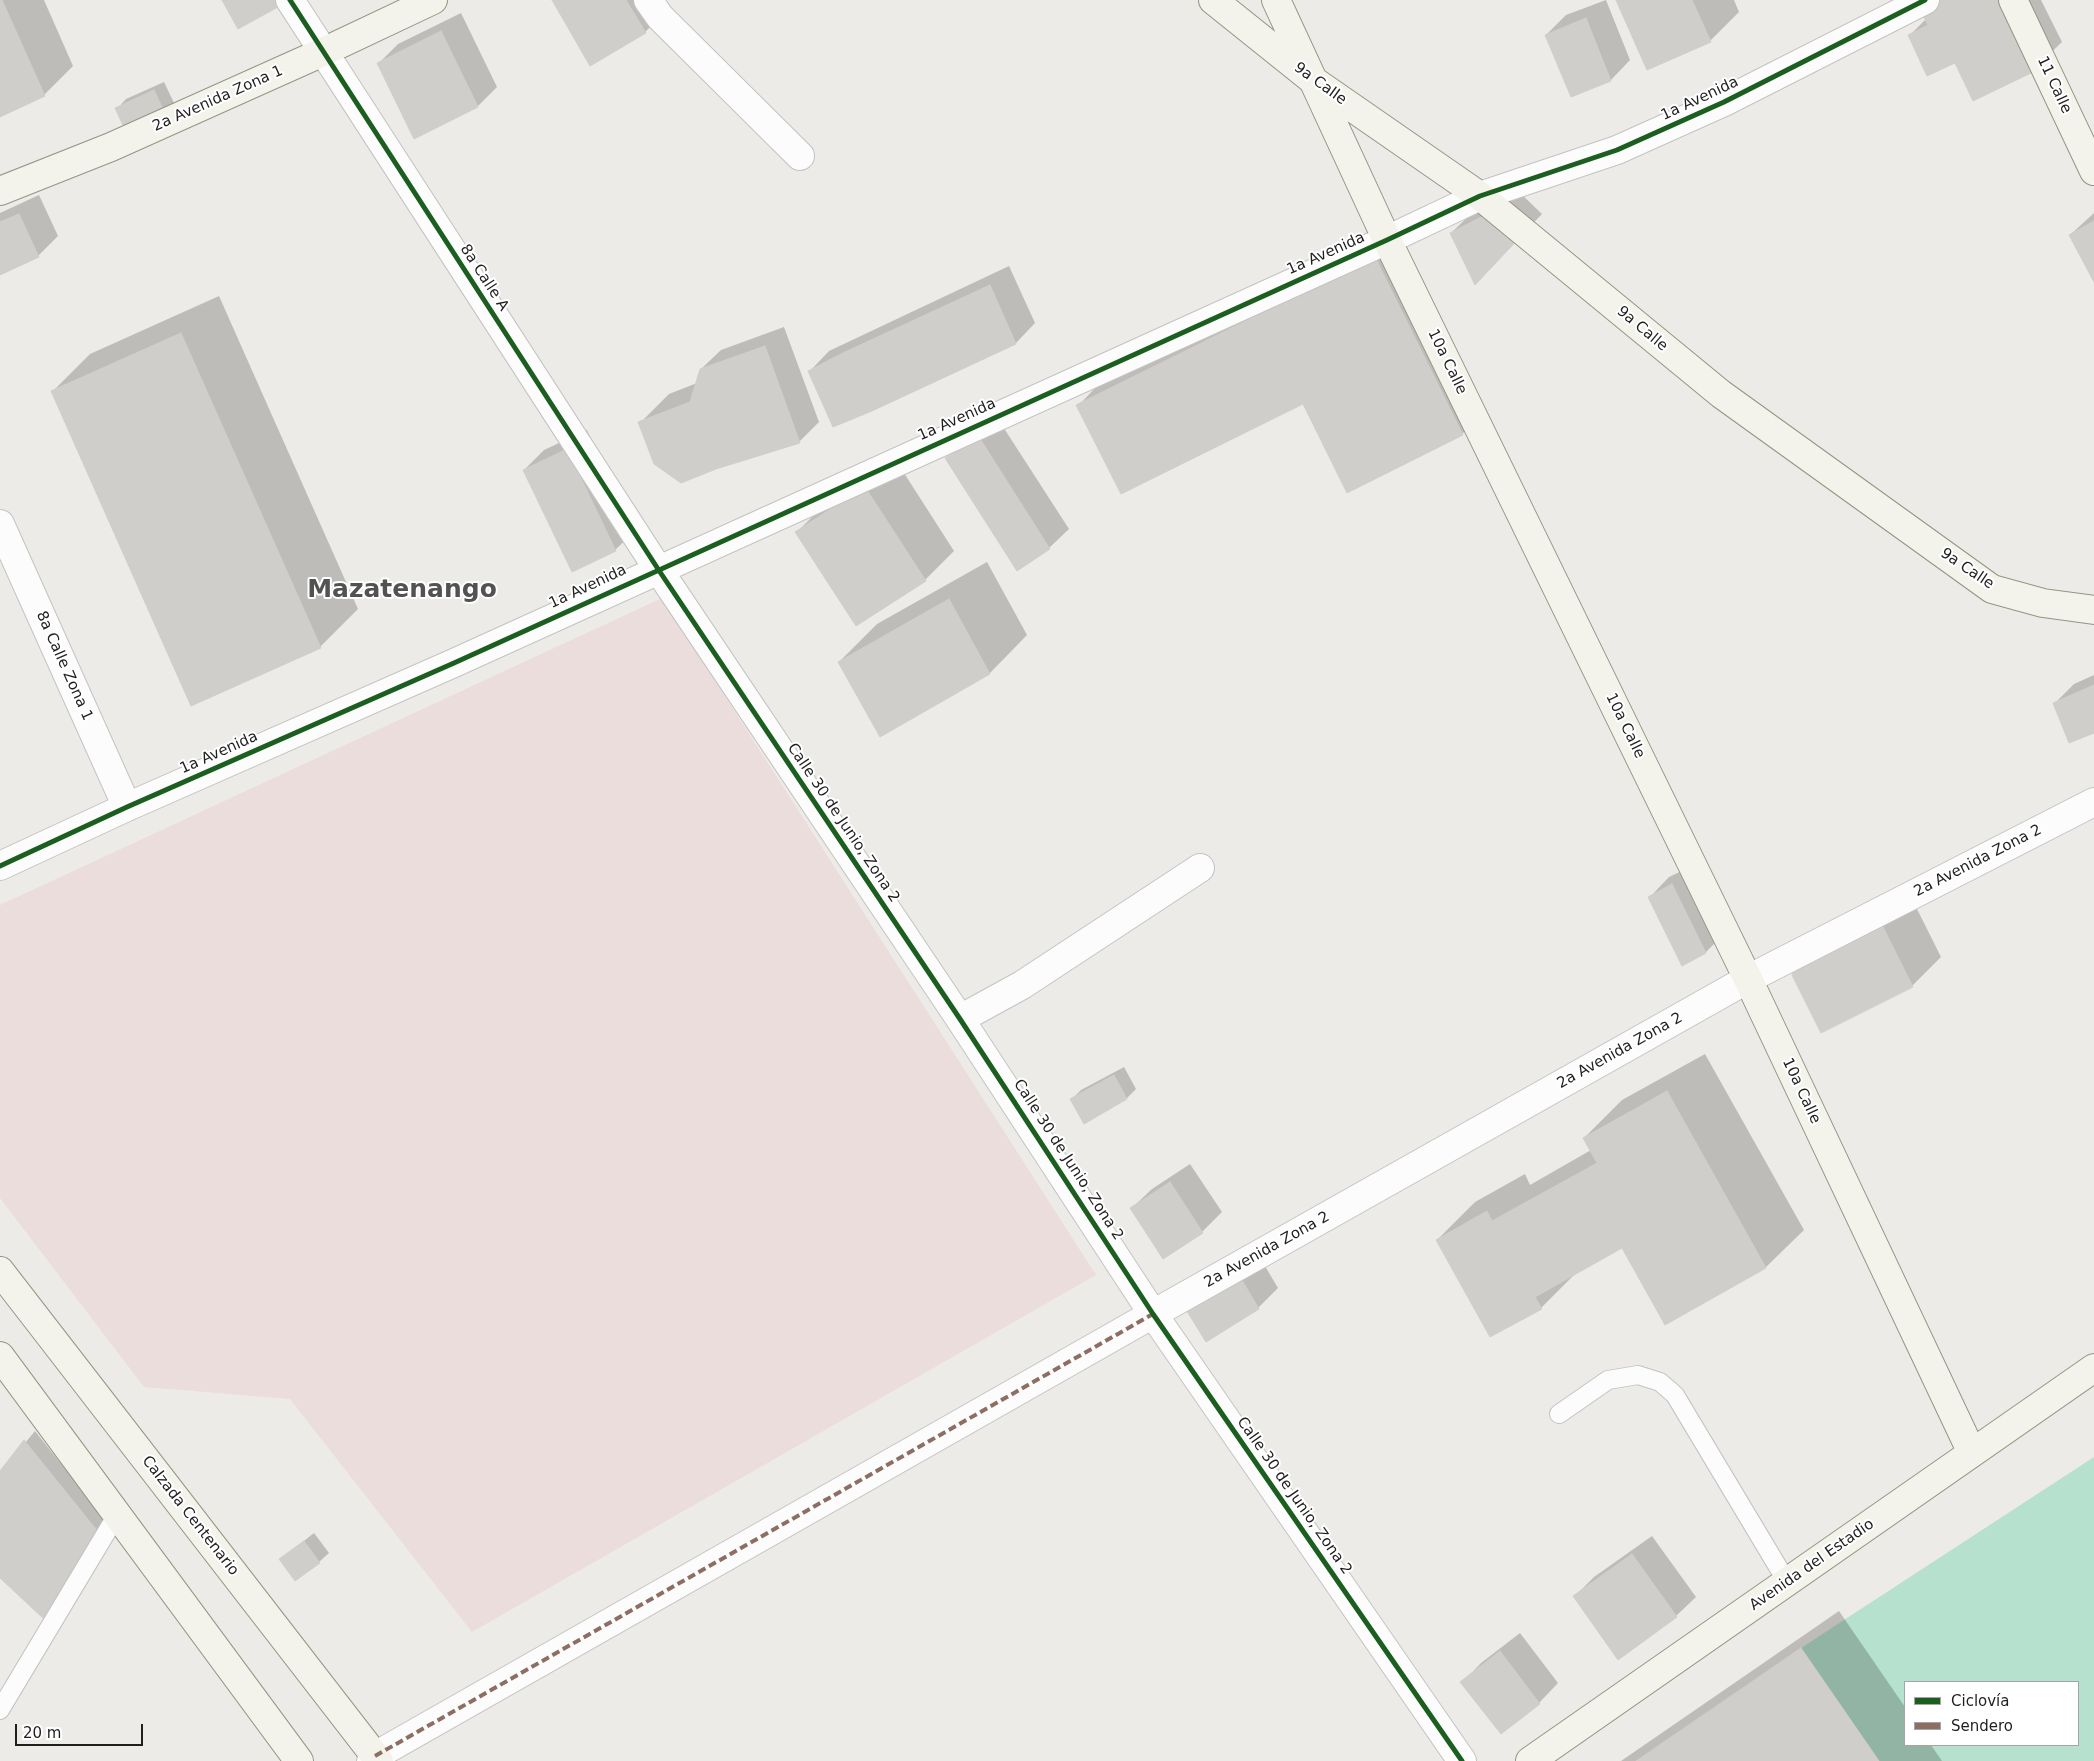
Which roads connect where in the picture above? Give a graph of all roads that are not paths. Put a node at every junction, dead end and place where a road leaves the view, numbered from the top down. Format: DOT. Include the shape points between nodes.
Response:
graph roads {
  1 [pos="290,0"];
  2 [pos="433,0"];
  3 [pos="648,0"];
  4 [pos="1213,0"];
  5 [pos="1276,0"];
  6 [pos="1925,0"];
  7 [pos="2013,0"];
  8 [pos="323,52"];
  9 [pos="1314,81"];
  10 [pos="800,156"];
  11 [pos="2094,171"];
  12 [pos="0,191"];
  13 [pos="1480,196"];
  14 [pos="1387,240"];
  15 [pos="0,524"];
  16 [pos="658,569"];
  17 [pos="2094,610"];
  18 [pos="2094,802"];
  19 [pos="127,807"];
  20 [pos="0,866"];
  21 [pos="1200,868"];
  22 [pos="1748,979"];
  23 [pos="960,1019"];
  24 [pos="0,1271"];
  25 [pos="1153,1314"];
  26 [pos="0,1356"];
  27 [pos="2094,1368"];
  28 [pos="1559,1414"];
  29 [pos="1972,1453"];
  30 [pos="118,1513"];
  31 [pos="1787,1582"];
  32 [pos="0,1710"];
  33 [pos="375,1759"];
  34 [pos="299,1761"];
  35 [pos="1462,1761"];
  36 [pos="1530,1761"];
  1 -- 8 [label="street, 8a Calle A"];
  2 -- 8 [label="street, 2a Avenida Zona 1"];
  3 -- 10 [label="street" via="660,17"];
  4 -- 9 [label="street, 9a Calle"];
  5 -- 9 [label="street, 10a Calle"];
  6 -- 13 [label="street, 1a Avenida" via="1724,102 1616,150"];
  7 -- 11 [label="street, 11 Calle"];
  8 -- 12 [label="street, 2a Avenida Zona 1" via="111,147"];
  8 -- 16 [label="street, 8a Calle A"];
  9 -- 13 [label="street, 9a Calle"];
  9 -- 14 [label="street, 10a Calle"];
  13 -- 14 [label="street, 1a Avenida"];
  13 -- 17 [label="street, 9a Calle" via="1721,394 1992,588 2043,603"];
  14 -- 16 [label="street, 1a Avenida"];
  14 -- 22 [label="street, 10a Calle"];
  15 -- 19 [label="street, 8a Calle Zona 1"];
  16 -- 19 [label="street, 1a Avenida"];
  16 -- 23 [label="street, Calle 30 de Junio, Zona 2"];
  18 -- 22 [label="street, 2a Avenida Zona 2"];
  19 -- 20 [label="street, 1a Avenida"];
  21 -- 23 [label="street" via="1022,985"];
  22 -- 25 [label="street, 2a Avenida Zona 2"];
  22 -- 29 [label="street, 10a Calle"];
  23 -- 25 [label="street, Calle 30 de Junio, Zona 2"];
  24 -- 33 [label="street, Calzada Centenario"];
  25 -- 33 [label="street, 2a Avenida Zona 2"];
  25 -- 35 [label="street, Calle 30 de Junio, Zona 2"];
  26 -- 30 [label="street"];
  27 -- 29 [label="street, Avenida del Estadio"];
  28 -- 31 [label="lane" via="1608,1380 1638,1375 1660,1382 1675,1395"];
  29 -- 31 [label="street, Avenida del Estadio"];
  30 -- 32 [label="lane"];
  30 -- 34 [label="street"];
  31 -- 36 [label="street, Avenida del Estadio"];
}
